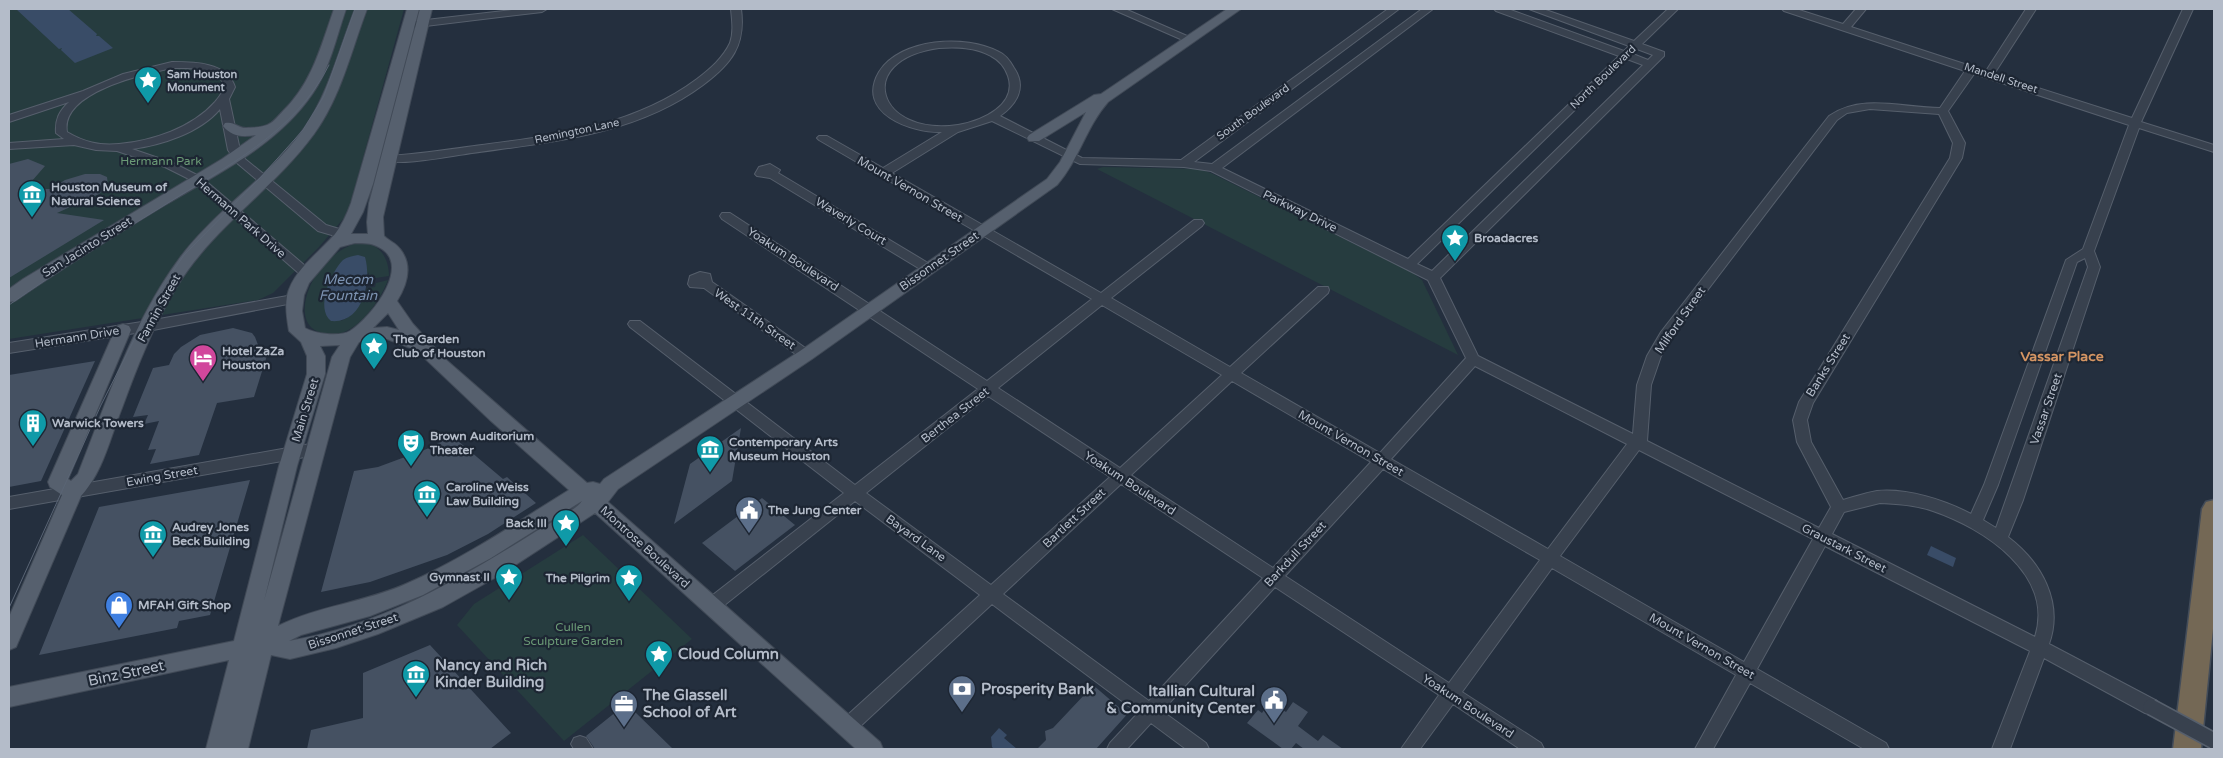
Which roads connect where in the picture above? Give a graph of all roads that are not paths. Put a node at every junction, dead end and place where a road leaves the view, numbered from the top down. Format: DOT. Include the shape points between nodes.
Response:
graph roads {
  1 [pos="340,9"];
  2 [pos="361,9"];
  3 [pos="413,9"];
  4 [pos="426,9"];
  5 [pos="542,9"];
  6 [pos="736,9"];
  7 [pos="1117,9"];
  8 [pos="1235,9"];
  9 [pos="1394,9"];
  10 [pos="1428,9"];
  11 [pos="1498,9"];
  12 [pos="1534,9"];
  13 [pos="1673,9"];
  14 [pos="1787,9"];
  15 [pos="1860,9"];
  16 [pos="2031,9"];
  17 [pos="2188,9"];
  18 [pos="415,24"];
  19 [pos="1845,28"];
  20 [pos="1189,39"];
  21 [pos="1636,46"];
  22 [pos="1626,55"];
  23 [pos="1323,61"];
  24 [pos="1650,64"];
  25 [pos="1972,69"];
  26 [pos="1345,70"];
  27 [pos="1989,74"];
  28 [pos="93,90"];
  29 [pos="1112,91"];
  30 [pos="224,100"];
  31 [pos="1943,111"];
  32 [pos="993,117"];
  33 [pos="9,120"];
  34 [pos="2135,123"];
  35 [pos="230,126"];
  36 [pos="273,128"];
  37 [pos="956,128"];
  38 [pos="823,138"];
  39 [pos="1034,138"];
  40 [pos="72,142"];
  41 [pos="9,146"];
  42 [pos="1532,146"];
  43 [pos="116,148"];
  44 [pos="2214,149"];
  45 [pos="236,154"];
  46 [pos="1557,156"];
  47 [pos="1071,157"];
  48 [pos="388,159"];
  49 [pos="1184,164"];
  50 [pos="1214,168"];
  51 [pos="883,173"];
  52 [pos="772,174"];
  53 [pos="197,179"];
  54 [pos="264,181"];
  55 [pos="233,211"];
  56 [pos="726,216"];
  57 [pos="1198,223"];
  58 [pos="983,231"];
  59 [pos="343,239"];
  60 [pos="379,240"];
  61 [pos="2088,252"];
  62 [pos="1408,265"];
  63 [pos="929,268"];
  64 [pos="306,273"];
  65 [pos="1434,277"];
  66 [pos="704,284"];
  67 [pos="1324,290"];
  68 [pos="9,297"];
  69 [pos="293,299"];
  70 [pos="1102,299"];
  71 [pos="389,302"];
  72 [pos="870,310"];
  73 [pos="635,324"];
  74 [pos="148,326"];
  75 [pos="124,330"];
  76 [pos="355,336"];
  77 [pos="308,338"];
  78 [pos="419,345"];
  79 [pos="9,348"];
  80 [pos="806,355"];
  81 [pos="1473,359"];
  82 [pos="1233,374"];
  83 [pos="987,389"];
  84 [pos="736,402"];
  85 [pos="1640,443"];
  86 [pos="316,449"];
  87 [pos="292,454"];
  88 [pos="1381,461"];
  89 [pos="1120,476"];
  90 [pos="73,492"];
  91 [pos="855,493"];
  92 [pos="590,497"];
  93 [pos="9,503"];
  94 [pos="1840,507"];
  95 [pos="2214,509"];
  96 [pos="1975,522"];
  97 [pos="1823,537"];
  98 [pos="2000,537"];
  99 [pos="1550,558"];
  100 [pos="1274,578"];
  101 [pos="992,593"];
  102 [pos="711,606"];
  103 [pos="9,641"];
  104 [pos="253,646"];
  105 [pos="2039,647"];
  106 [pos="1748,672"];
  107 [pos="1450,694"];
  108 [pos="9,697"];
  109 [pos="1151,712"];
  110 [pos="847,727"];
  111 [pos="2214,741"];
  112 [pos="217,749"];
  113 [pos="236,749"];
  114 [pos="872,749"];
  115 [pos="1116,749"];
  116 [pos="1200,749"];
  117 [pos="1410,749"];
  118 [pos="1535,749"];
  119 [pos="1704,749"];
  120 [pos="1880,749"];
  121 [pos="2001,749"];
  122 [pos="2187,749"];
  1 -- 36 [label="main road, San Jacinto Street" via="321,63 307,91"];
  2 -- 54 [label="main road, Fannin Street" via="328,101 310,131"];
  3 -- 18 [label="main road"];
  4 -- 18 [label="main road"];
  5 -- 18 [label="street"];
  6 -- 48 [label="street, Remington Lane" via="737,32 729,54 700,83 656,109 572,134"];
  7 -- 20 [label="street"];
  8 -- 20 [label="main road, Bissonnet Street"];
  9 -- 23 [label="street, South Boulevard"];
  10 -- 26 [label="street, South Boulevard"];
  11 -- 22 [label="street"];
  12 -- 21 [label="street"];
  13 -- 21 [label="street, North Boulevard"];
  14 -- 19 [label="street, Mandell Street"];
  15 -- 19 [label="street"];
  16 -- 27 [label="street"];
  17 -- 34 [label="street, Vassar Street"];
  18 -- 48 [label="main road"];
  18 -- 59 [label="main road" via="359,205"];
  19 -- 25 [label="street, Mandell Street"];
  20 -- 29 [label="main road, Bissonnet Street"];
  21 -- 22 [label="street, North Boulevard"];
  21 -- 24 [label="street, North Boulevard" via="1660,54"];
  22 -- 24 [label="street"];
  22 -- 42 [label="street, North Boulevard"];
  23 -- 26 [label="street"];
  23 -- 49 [label="street, South Boulevard"];
  24 -- 46 [label="street, North Boulevard"];
  25 -- 27 [label="street, Mandell Street"];
  25 -- 31 [label="street"];
  26 -- 50 [label="street, South Boulevard"];
  27 -- 34 [label="street, Mandell Street"];
  28 -- 30 [label="street" via="149,69 193,65 222,73 228,81 229,90"];
  28 -- 33 [label="street"];
  28 -- 40 [label="street" via="68,109 61,122 62,133"];
  29 -- 39 [label="main road"];
  29 -- 47 [label="main road, Bissonnet Street" via="1084,123"];
  30 -- 35 [label="street"];
  30 -- 43 [label="street" via="213,112 179,132"];
  31 -- 85 [label="street, Milford Street" via="1856,107 1840,111 1833,118 1666,335 1654,356 1644,385"];
  31 -- 94 [label="street, Banks Street" via="1959,144 1956,158 1806,402 1800,420 1804,442"];
  32 -- 37 [label="street"];
  32 -- 37 [label="street" via="1012,99 1016,83 1006,62 992,52 963,45 939,46 909,52 892,62 881,78 879,88 886,111 914,126"];
  32 -- 39 [label="street, Parkway Drive"];
  34 -- 44 [label="street, Mandell Street"];
  34 -- 61 [label="street, Vassar Street"];
  35 -- 36 [label="main road" via="248,134"];
  35 -- 45 [label="street"];
  36 -- 45 [label="main road, San Jacinto Street"];
  37 -- 51 [label="street"];
  38 -- 51 [label="street, Mount Vernon Street"];
  39 -- 47 [label="street, Parkway Drive"];
  40 -- 41 [label="street"];
  40 -- 43 [label="street" via="90,147"];
  42 -- 46 [label="street"];
  42 -- 62 [label="street, North Boulevard"];
  43 -- 53 [label="street, Hermann Park Drive" via="170,165"];
  45 -- 53 [label="main road, San Jacinto Street"];
  45 -- 54 [label="street"];
  46 -- 65 [label="street, North Boulevard"];
  47 -- 49 [label="street, Parkway Drive" via="1080,162"];
  47 -- 58 [label="main road, Bissonnet Street" via="1065,170 1052,182"];
  48 -- 60 [label="main road" via="374,228"];
  49 -- 50 [label="street, Parkway Drive"];
  50 -- 62 [label="street, Parkway Drive"];
  51 -- 58 [label="street, Mount Vernon Street"];
  52 -- 63 [label="street, Waverly Court"];
  53 -- 55 [label="street, Hermann Park Drive"];
  53 -- 68 [label="main road, San Jacinto Street"];
  54 -- 55 [label="main road, Fannin Street"];
  54 -- 59 [label="street" via="322,228"];
  55 -- 64 [label="street, Hermann Park Drive"];
  55 -- 74 [label="main road, Fannin Street" via="186,261"];
  56 -- 72 [label="street, Yoakum Boulevard"];
  57 -- 70 [label="street, Berthea Street"];
  58 -- 63 [label="main road, Bissonnet Street"];
  58 -- 70 [label="street, Mount Vernon Street"];
  59 -- 60 [label="main road"];
  59 -- 64 [label="main road"];
  60 -- 71 [label="main road, Main Street" via="396,254 398,262 397,283"];
  61 -- 96 [label="street, Vassar Street" via="2072,260 1992,485"];
  61 -- 98 [label="street, Vassar Street" via="2094,267"];
  62 -- 65 [label="street, Parkway Drive"];
  63 -- 72 [label="main road, Bissonnet Street"];
  64 -- 69 [label="main road"];
  65 -- 81 [label="street"];
  66 -- 80 [label="street, West 11th Street"];
  67 -- 82 [label="street, Bartlett Street"];
  69 -- 74 [label="street, Hermann Drive"];
  69 -- 77 [label="main road, Main Street" via="297,331"];
  70 -- 82 [label="street, Mount Vernon Street"];
  70 -- 83 [label="street, Berthea Street"];
  71 -- 76 [label="main road, Main Street"];
  71 -- 78 [label="main road, Montrose Boulevard" via="397,318"];
  72 -- 80 [label="main road, Bissonnet Street"];
  72 -- 83 [label="street, Yoakum Boulevard"];
  73 -- 84 [label="street, Bayard Lane"];
  74 -- 75 [label="street, Hermann Drive"];
  74 -- 90 [label="main road, Fannin Street" via="86,478"];
  75 -- 79 [label="street, Hermann Drive"];
  75 -- 90 [label="main road" via="57,482"];
  76 -- 77 [label="main road" via="328,341"];
  76 -- 78 [label="main road, Montrose Boulevard" via="384,333"];
  76 -- 86 [label="main road, Main Street" via="341,357"];
  77 -- 87 [label="main road, Main Street" via="316,356 316,374"];
  78 -- 92 [label="main road, Montrose Boulevard"];
  80 -- 84 [label="main road, Bissonnet Street"];
  81 -- 85 [label="street, Graustark Street"];
  81 -- 88 [label="street, Barkdull Street"];
  82 -- 88 [label="street, Mount Vernon Street"];
  82 -- 89 [label="street, Bartlett Street"];
  83 -- 89 [label="street, Yoakum Boulevard"];
  83 -- 91 [label="street, Berthea Street"];
  84 -- 91 [label="street, Bayard Lane"];
  84 -- 92 [label="main road, Bissonnet Street"];
  85 -- 97 [label="street, Graustark Street"];
  85 -- 99 [label="street" via="1631,448"];
  86 -- 87 [label="street, Ewing Street"];
  86 -- 104 [label="main road, Main Street"];
  87 -- 90 [label="street, Ewing Street"];
  87 -- 104 [label="main road, Main Street"];
  88 -- 99 [label="street, Mount Vernon Street"];
  88 -- 100 [label="street, Barkdull Street"];
  89 -- 100 [label="street, Yoakum Boulevard"];
  89 -- 101 [label="street, Bartlett Street"];
  90 -- 93 [label="street, Ewing Street"];
  90 -- 103 [label="main road, Fannin Street"];
  91 -- 101 [label="street, Bayard Lane"];
  91 -- 102 [label="street, Berthea Street"];
  92 -- 102 [label="main road, Montrose Boulevard"];
  92 -- 104 [label="main road, Bissonnet Street" via="416,589 370,607 296,627"];
  94 -- 96 [label="street" via="1879,497 1916,500"];
  94 -- 97 [label="street"];
  95 -- 122 [label="highway"];
  96 -- 98 [label="street"];
  97 -- 105 [label="street, Graustark Street"];
  97 -- 106 [label="street"];
  98 -- 105 [label="street" via="2030,569 2043,593 2047,621"];
  99 -- 106 [label="street, Mount Vernon Street"];
  99 -- 107 [label="street"];
  100 -- 107 [label="street, Yoakum Boulevard"];
  100 -- 109 [label="street, Barkdull Street"];
  101 -- 109 [label="street, Bayard Lane"];
  101 -- 110 [label="street, Bartlett Street"];
  102 -- 110 [label="main road, Montrose Boulevard"];
  104 -- 108 [label="main road, Binz Street"];
  104 -- 112 [label="main road, Main Street"];
  104 -- 113 [label="main road, Main Street"];
  105 -- 111 [label="street, Graustark Street, bridge"];
  105 -- 121 [label="street"];
  106 -- 119 [label="street"];
  106 -- 120 [label="street, Mount Vernon Street"];
  107 -- 117 [label="street"];
  107 -- 118 [label="street, Yoakum Boulevard"];
  109 -- 115 [label="street, Barkdull Street"];
  109 -- 116 [label="street, Bayard Lane"];
  110 -- 114 [label="main road, Montrose Boulevard"];
}
